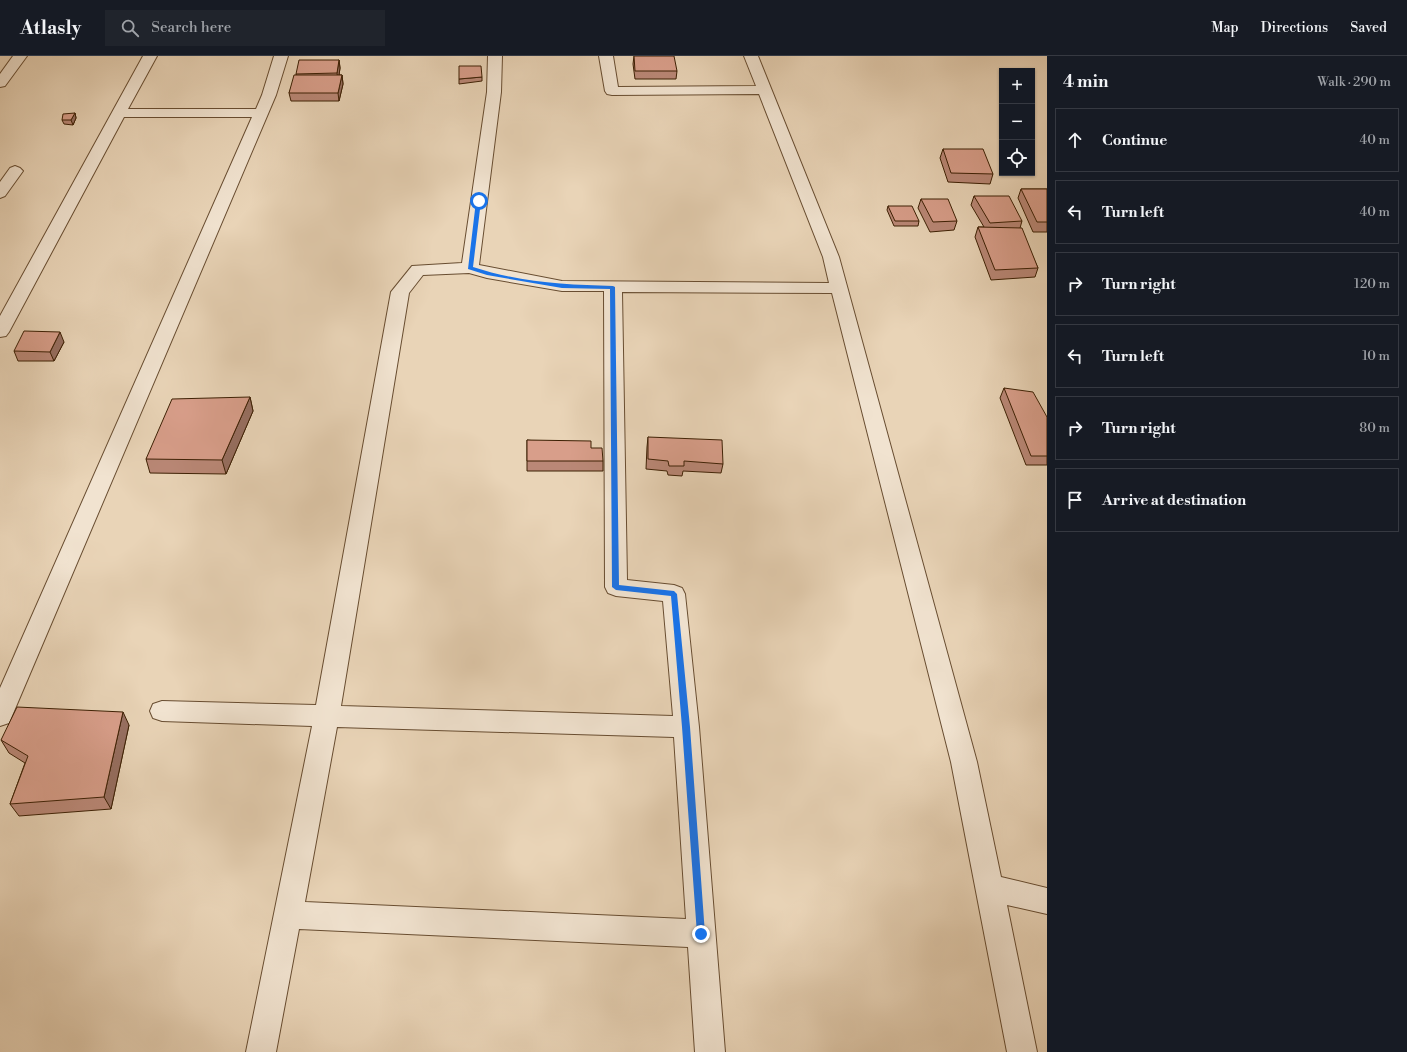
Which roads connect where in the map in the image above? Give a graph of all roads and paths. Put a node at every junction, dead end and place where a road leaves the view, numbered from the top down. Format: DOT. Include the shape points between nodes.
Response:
graph roads {
  1 [pos="20,56"];
  2 [pos="150,56"];
  3 [pos="281,56"];
  4 [pos="495,56"];
  5 [pos="606,56"];
  6 [pos="751,56"];
  7 [pos="0,83"];
  8 [pos="764,90"];
  9 [pos="119,113"];
  10 [pos="261,113"];
  11 [pos="15,171"];
  12 [pos="0,193"];
  13 [pos="470,268"];
  14 [pos="613,287"];
  15 [pos="839,288"];
  16 [pos="0,332"];
  17 [pos="162,711"];
  18 [pos="0,716"];
  19 [pos="327,716"];
  20 [pos="686,727"];
  21 [pos="989,888"];
  22 [pos="1047,901"];
  23 [pos="288,915"];
  24 [pos="701,934"];
  25 [pos="261,1052"];
  26 [pos="710,1052"];
  27 [pos="1022,1052"];
  1 -- 7 [label="street"];
  2 -- 9 [label="street"];
  3 -- 10 [label="street"];
  4 -- 13 [label="street" via="494,92"];
  5 -- 8 [label="street" via="612,91"];
  6 -- 8 [label="street"];
  8 -- 15 [label="street" via="831,257"];
  9 -- 10 [label="street"];
  9 -- 16 [label="street"];
  10 -- 18 [label="street"];
  11 -- 12 [label="street"];
  13 -- 14 [label="street" via="562,286"];
  13 -- 19 [label="street" via="418,270 400,292"];
  14 -- 15 [label="street"];
  14 -- 20 [label="street" via="616,587 674,594"];
  15 -- 21 [label="street" via="964,762"];
  17 -- 19 [label="street"];
  19 -- 20 [label="street"];
  19 -- 23 [label="street"];
  20 -- 24 [label="street"];
  21 -- 22 [label="street"];
  21 -- 27 [label="street"];
  23 -- 24 [label="street"];
  23 -- 25 [label="street"];
  24 -- 26 [label="street"];
}
